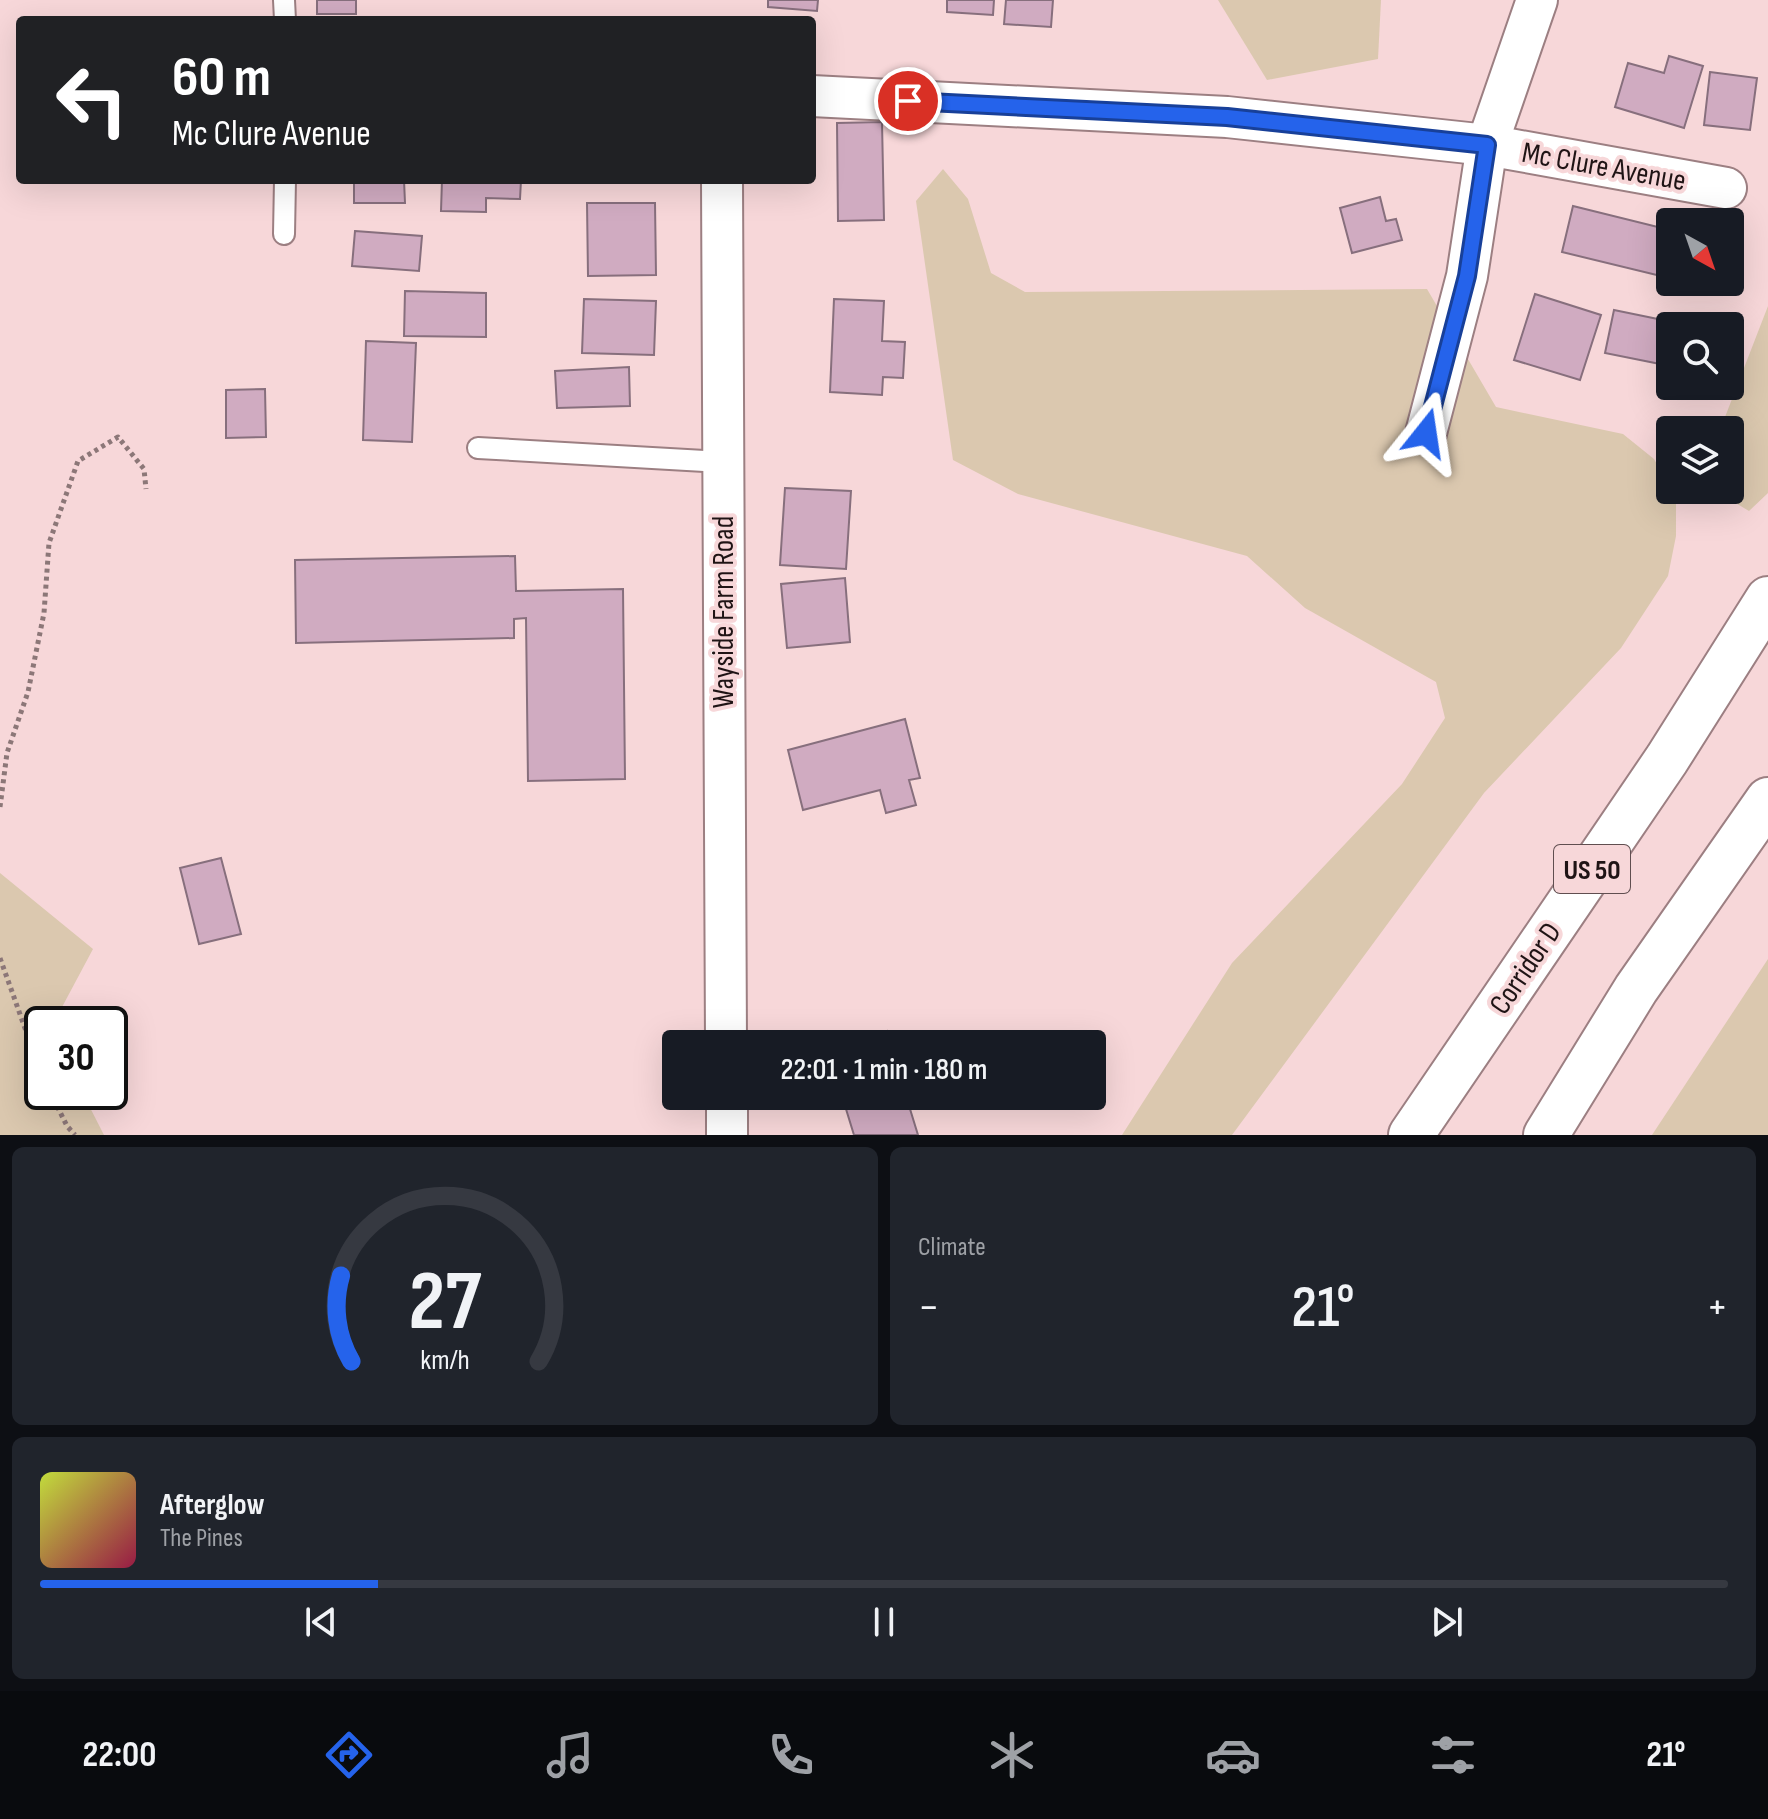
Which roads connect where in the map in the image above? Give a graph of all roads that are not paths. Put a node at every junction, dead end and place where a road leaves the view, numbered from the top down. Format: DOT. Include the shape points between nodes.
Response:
graph roads {
  1 [pos="1537,0"];
  2 [pos="816,96"];
  3 [pos="1487,145"];
  4 [pos="285,184"];
  5 [pos="722,184"];
  6 [pos="1726,188"];
  7 [pos="284,234"];
  8 [pos="1426,433"];
  9 [pos="478,448"];
  10 [pos="722,462"];
  11 [pos="1768,599"];
  12 [pos="1768,800"];
  13 [pos="726,1030"];
  14 [pos="727,1110"];
  15 [pos="727,1135"];
  16 [pos="1411,1135"];
  17 [pos="1546,1135"];
  1 -- 3 [label="street"];
  2 -- 3 [label="street, Mc Clure Avenue" via="1227,117"];
  3 -- 6 [label="street, Mc Clure Avenue"];
  3 -- 8 [label="street" via="1467,276"];
  4 -- 7 [label="lane"];
  5 -- 10 [label="street, Wayside Farm Road"];
  9 -- 10 [label="lane"];
  10 -- 13 [label="street, Wayside Farm Road"];
  11 -- 16 [label="highway, Corridor D / US 50" via="1667,759"];
  12 -- 17 [label="highway" via="1636,989"];
  14 -- 15 [label="street"];
}
